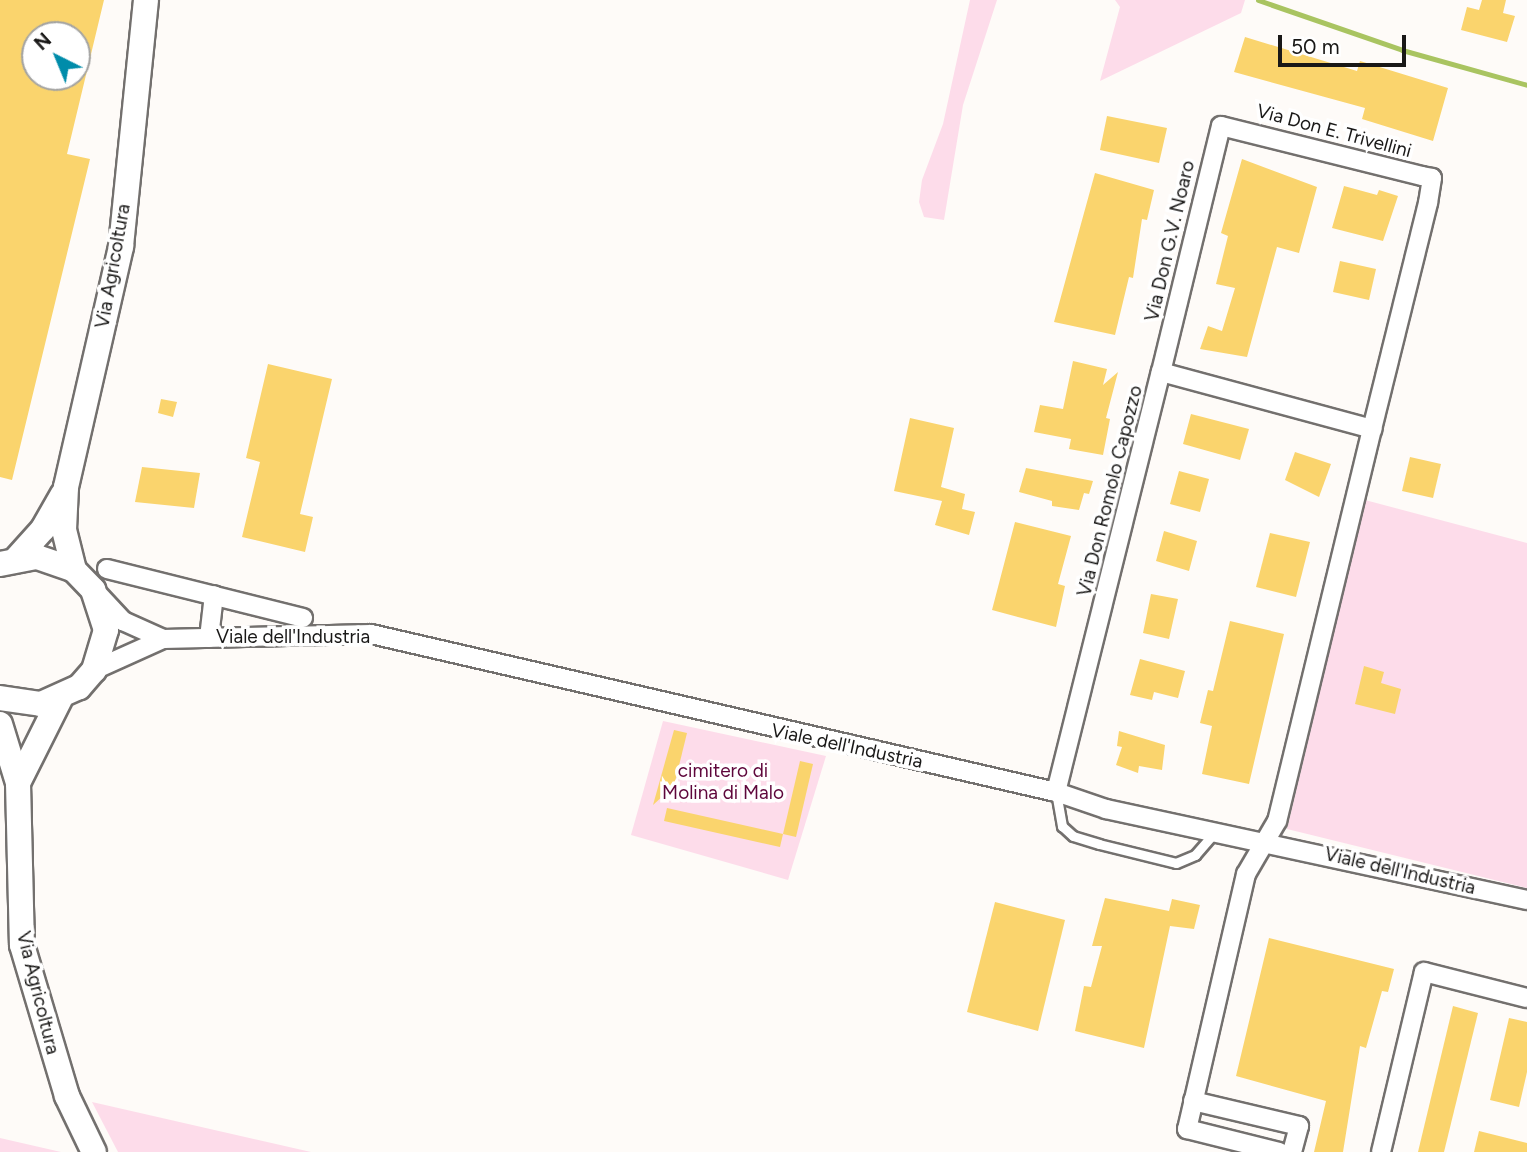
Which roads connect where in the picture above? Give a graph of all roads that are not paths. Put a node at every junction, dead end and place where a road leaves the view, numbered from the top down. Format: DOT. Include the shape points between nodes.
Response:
graph roads {
  1 [pos="146,0"];
  2 [pos="1225,124"];
  3 [pos="1161,372"];
  4 [pos="1372,429"];
  5 [pos="66,487"];
  6 [pos="9,561"];
  7 [pos="107,569"];
  8 [pos="74,570"];
  9 [pos="93,590"];
  10 [pos="214,595"];
  11 [pos="303,618"];
  12 [pos="209,638"];
  13 [pos="163,639"];
  14 [pos="94,670"];
  15 [pos="0,698"];
  16 [pos="60,699"];
  17 [pos="0,723"];
  18 [pos="18,783"];
  19 [pos="1056,792"];
  20 [pos="1214,833"];
  21 [pos="1267,841"];
  22 [pos="1527,900"];
  23 [pos="1527,998"];
  24 [pos="1194,1101"];
  25 [pos="94,1152"];
  26 [pos="1279,1152"];
  27 [pos="1292,1152"];
  28 [pos="1381,1152"];
  1 -- 5 [label="main road, Via Agricoltura" via="121,246"];
  2 -- 3 [label="street, Via Don G.V. Noaro" via="1218,130"];
  2 -- 4 [label="street, Via Don E. Trivellini" via="1432,178"];
  3 -- 4 [label="street, Via Don Romolo Capozzo"];
  3 -- 19 [label="street, Via Don Romolo Capozzo"];
  4 -- 21 [label="street" via="1277,821"];
  5 -- 6 [label="main road, Via Agricoltura" via="43,529"];
  5 -- 8 [label="main road, Via Agricoltura" via="64,530"];
  6 -- 8 [label="main road, Viale dell'Industria" via="37,557"];
  7 -- 10 [label="street"];
  8 -- 9 [label="main road, Viale dell'Industria"];
  9 -- 13 [label="street, Viale dell'Industria" via="123,621"];
  9 -- 14 [label="main road, Viale dell'Industria" via="106,630"];
  10 -- 11 [label="street"];
  10 -- 12 [label="street"];
  12 -- 13 [label="street, Viale dell'Industria"];
  12 -- 19 [label="street, Viale dell'Industria" via="371,634"];
  13 -- 14 [label="street, Viale dell'Industria"];
  14 -- 16 [label="main road, Viale dell'Industria"];
  15 -- 16 [label="main road" via="22,704"];
  16 -- 18 [label="main road, Via Agricoltura"];
  17 -- 18 [label="main road, Via Agricoltura"];
  18 -- 25 [label="main road, Via Agricoltura" via="22,945 67,1096"];
  19 -- 20 [label="street, Viale dell'Industria" via="1106,809"];
  19 -- 20 [label="lane" via="1062,826 1073,836 1099,844 1176,863 1195,856"];
  20 -- 21 [label="street, Viale dell'Industria"];
  21 -- 22 [label="street, Viale dell'Industria"];
  21 -- 24 [label="street" via="1246,874"];
  23 -- 28 [label="street" via="1424,972"];
  24 -- 26 [label="street" via="1187,1129"];
  24 -- 27 [label="street" via="1299,1126"];
}
